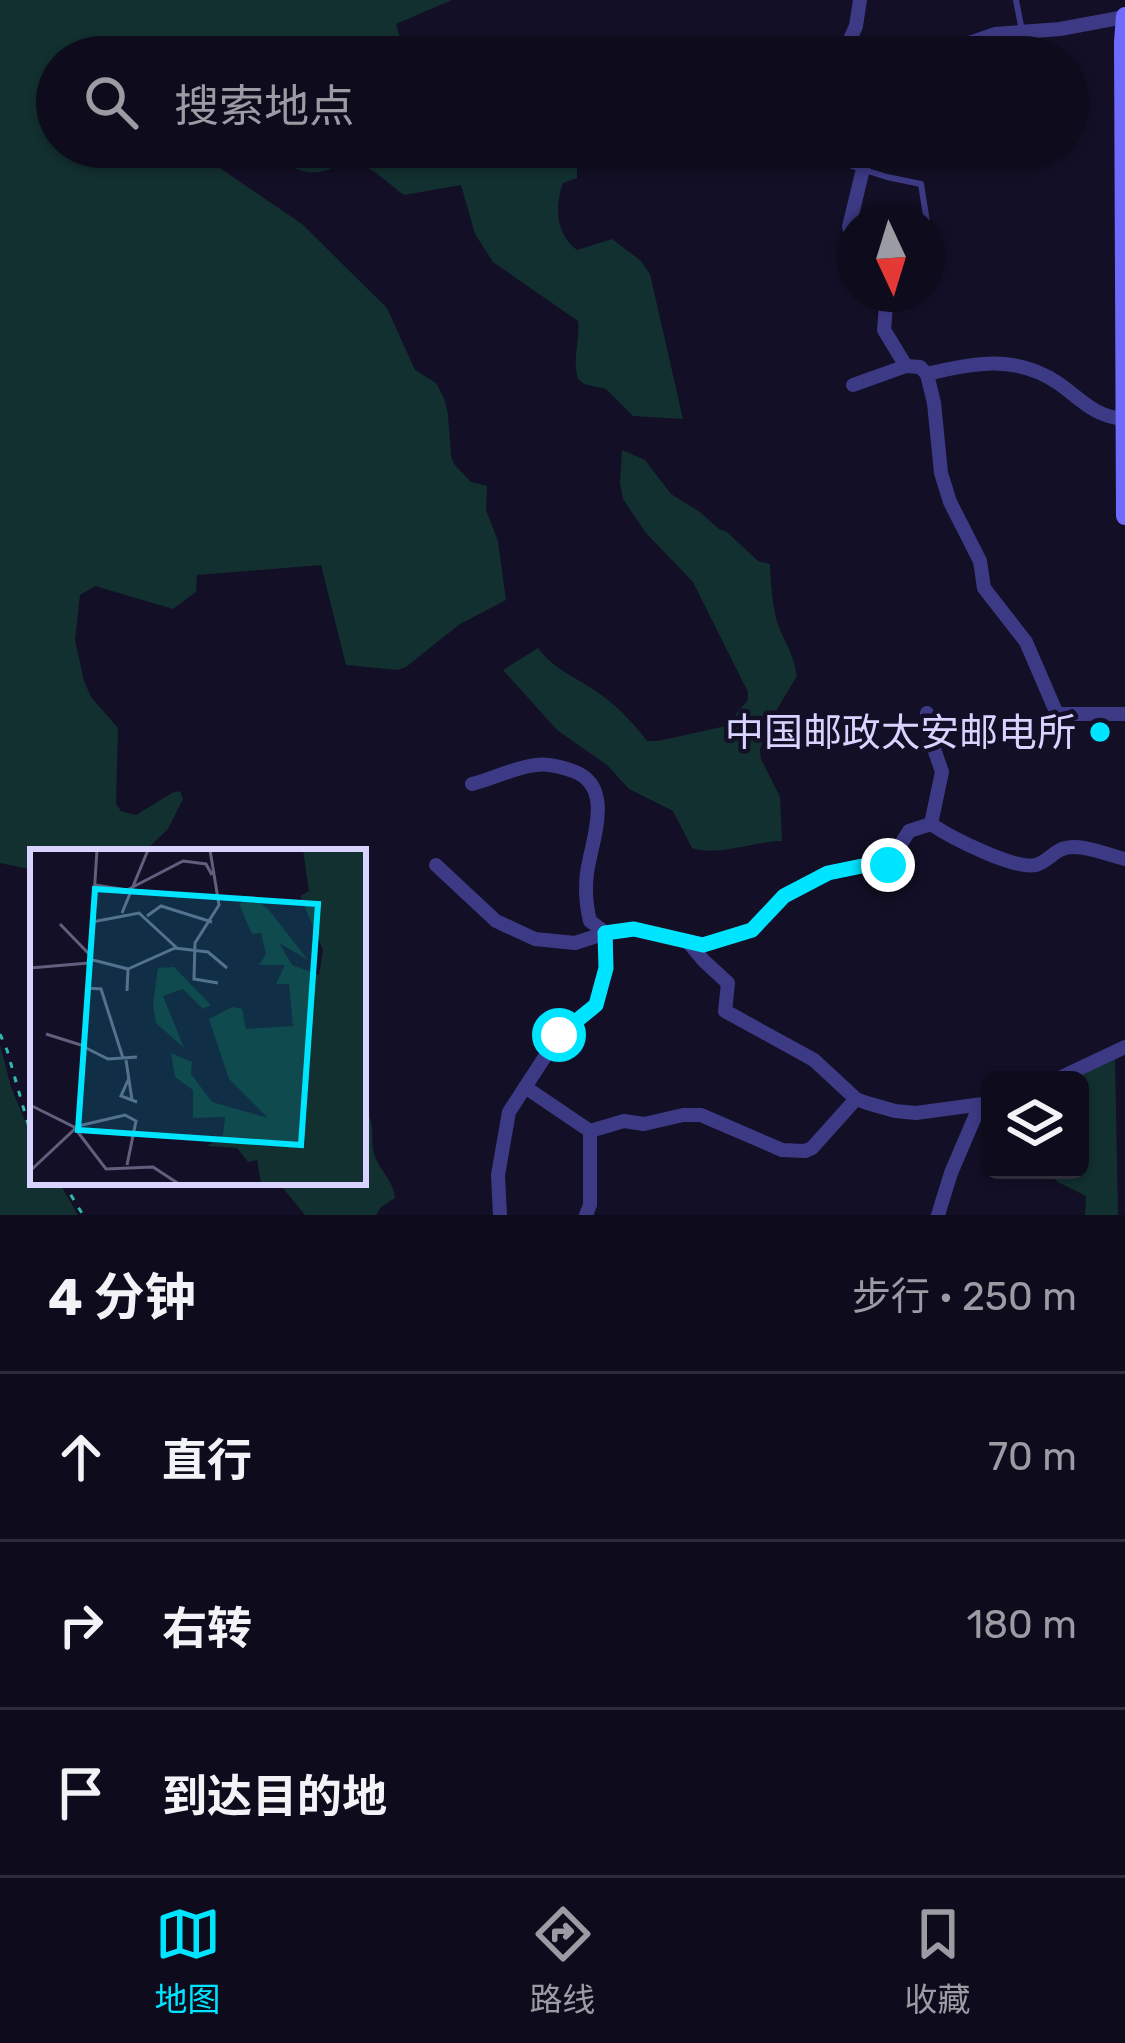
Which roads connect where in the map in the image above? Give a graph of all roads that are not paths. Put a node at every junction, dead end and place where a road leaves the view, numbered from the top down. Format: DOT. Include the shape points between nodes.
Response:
graph roads {
  1 [pos="860,0"];
  2 [pos="1016,0"];
  3 [pos="1125,16"];
  4 [pos="1022,31"];
  5 [pos="851,36"];
  6 [pos="986,36"];
  7 [pos="857,168"];
  8 [pos="863,170"];
  9 [pos="855,204"];
  10 [pos="924,204"];
  11 [pos="886,312"];
  12 [pos="906,366"];
  13 [pos="927,374"];
  14 [pos="853,385"];
  15 [pos="1125,422"];
  16 [pos="1125,516"];
  17 [pos="927,713"];
  18 [pos="1125,714"];
  19 [pos="472,784"];
  20 [pos="931,824"];
  21 [pos="1125,860"];
  22 [pos="436,865"];
  23 [pos="605,933"];
  24 [pos="688,942"];
  25 [pos="1125,1047"];
  26 [pos="1073,1071"];
  27 [pos="525,1087"];
  28 [pos="856,1099"];
  29 [pos="981,1104"];
  30 [pos="981,1112"];
  31 [pos="590,1131"];
  32 [pos="500,1215"];
  33 [pos="586,1215"];
  34 [pos="938,1215"];
  1 -- 5 [label="street"];
  2 -- 4 [label="lane"];
  3 -- 4 [label="street"];
  3 -- 15 [label="main road"];
  4 -- 6 [label="street"];
  7 -- 8 [label="lane"];
  8 -- 9 [label="street"];
  8 -- 10 [label="lane" via="921,184"];
  11 -- 12 [label="street" via="884,330"];
  12 -- 13 [label="street"];
  12 -- 14 [label="street"];
  13 -- 15 [label="street" via="978,362 1019,366"];
  13 -- 18 [label="street" via="950,502 980,560 984,588 1026,642 1057,715"];
  15 -- 16 [label="main road"];
  17 -- 20 [label="street" via="942,772"];
  19 -- 23 [label="street" via="537,764 588,780 597,815 586,900 590,921"];
  20 -- 21 [label="street" via="1029,866 1073,846"];
  20 -- 24 [label="street" via="909,831 888,865 828,873 784,896 752,930"];
  22 -- 23 [label="street" via="496,921 535,939 575,943"];
  23 -- 24 [label="street" via="634,929"];
  23 -- 27 [label="street" via="596,1005 559,1035"];
  24 -- 28 [label="street" via="728,982 725,1011 814,1060"];
  25 -- 26 [label="street"];
  27 -- 31 [label="street"];
  27 -- 32 [label="street" via="500,1151"];
  28 -- 29 [label="street" via="907,1113"];
  28 -- 31 [label="street" via="805,1151 782,1150 692,1114"];
  30 -- 34 [label="street"];
  31 -- 33 [label="street"];
}
